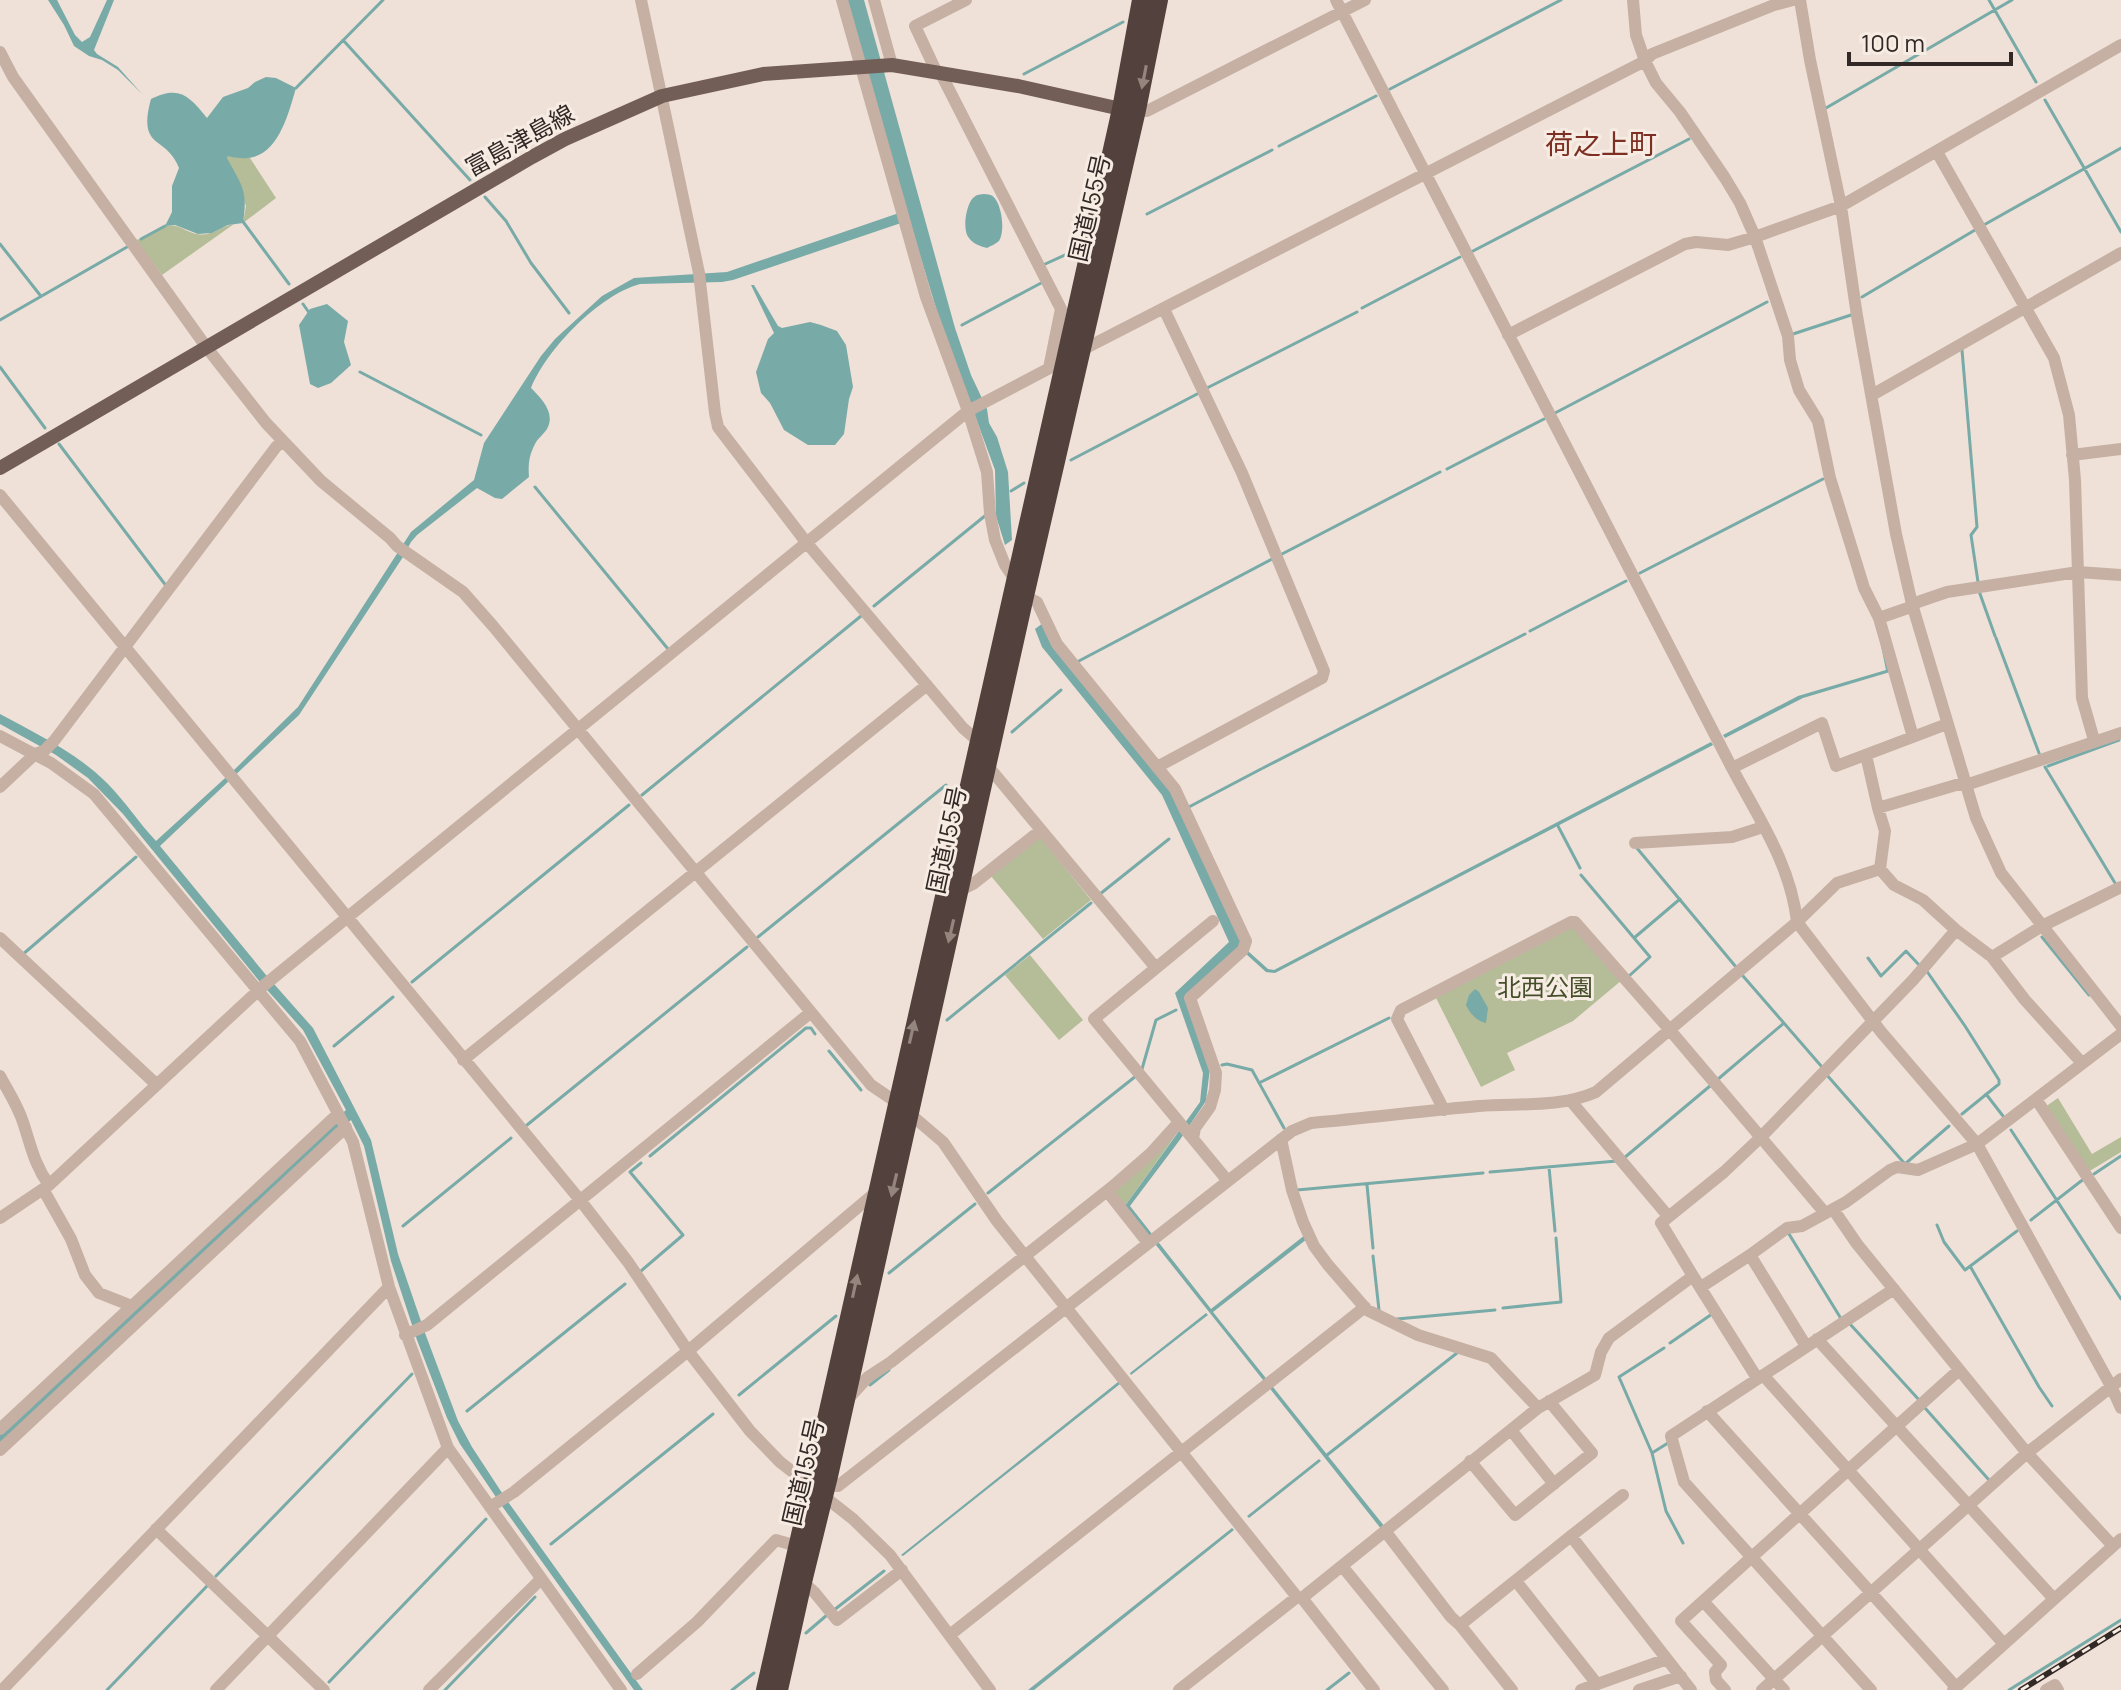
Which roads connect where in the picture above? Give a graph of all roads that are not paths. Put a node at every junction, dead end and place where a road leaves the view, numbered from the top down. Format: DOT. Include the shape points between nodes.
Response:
graph roads {
  1 [pos="641,0"];
  2 [pos="842,0"];
  3 [pos="874,0"];
  4 [pos="966,0"];
  5 [pos="1141,0"];
  6 [pos="1159,0"];
  7 [pos="1365,0"];
  8 [pos="1633,0"];
  9 [pos="1793,0"];
  10 [pos="1800,0"];
  11 [pos="1339,6"];
  12 [pos="2121,45"];
  13 [pos="1,57"];
  14 [pos="1645,61"];
  15 [pos="892,65"];
  16 [pos="860,67"];
  17 [pos="938,72"];
  18 [pos="662,96"];
  19 [pos="1129,110"];
  20 [pos="1937,152"];
  21 [pos="1425,173"];
  22 [pos="1841,206"];
  23 [pos="1755,237"];
  24 [pos="2121,253"];
  25 [pos="2025,308"];
  26 [pos="1164,309"];
  27 [pos="1508,335"];
  28 [pos="207,348"];
  29 [pos="1065,359"];
  30 [pos="1872,395"];
  31 [pos="968,411"];
  32 [pos="282,442"];
  33 [pos="2121,449"];
  34 [pos="2072,455"];
  35 [pos="0,468"];
  36 [pos="0,495"];
  37 [pos="806,542"];
  38 [pos="2078,572"];
  39 [pos="2121,575"];
  40 [pos="1015,580"];
  41 [pos="1025,596"];
  42 [pos="1912,604"];
  43 [pos="1879,618"];
  44 [pos="126,648"];
  45 [pos="927,685"];
  46 [pos="1947,724"];
  47 [pos="577,729"];
  48 [pos="2121,733"];
  49 [pos="0,736"];
  50 [pos="1913,737"];
  51 [pos="2094,740"];
  52 [pos="978,741"];
  53 [pos="40,753"];
  54 [pos="1866,755"];
  55 [pos="987,765"];
  56 [pos="1157,767"];
  57 [pos="1732,768"];
  58 [pos="1966,785"];
  59 [pos="0,787"];
  60 [pos="1878,808"];
  61 [pos="1763,827"];
  62 [pos="1041,830"];
  63 [pos="1635,843"];
  64 [pos="1880,869"];
  65 [pos="695,873"];
  66 [pos="2121,887"];
  67 [pos="961,890"];
  68 [pos="346,918"];
  69 [pos="1213,921"];
  70 [pos="1797,922"];
  71 [pos="2042,926"];
  72 [pos="1956,930"];
  73 [pos="0,938"];
  74 [pos="1992,957"];
  75 [pos="1156,968"];
  76 [pos="259,989"];
  77 [pos="810,1013"];
  78 [pos="1873,1021"];
  79 [pos="2121,1026"];
  80 [pos="1669,1029"];
  81 [pos="2121,1034"];
  82 [pos="463,1060"];
  83 [pos="2082,1063"];
  84 [pos="0,1076"];
  85 [pos="157,1085"];
  86 [pos="2036,1099"];
  87 [pos="1570,1100"];
  88 [pos="903,1108"];
  89 [pos="1444,1110"];
  90 [pos="342,1120"];
  91 [pos="1185,1129"];
  92 [pos="1761,1137"];
  93 [pos="1281,1139"];
  94 [pos="1977,1144"];
  95 [pos="1227,1180"];
  96 [pos="46,1187"];
  97 [pos="1107,1191"];
  98 [pos="876,1192"];
  99 [pos="580,1200"];
  100 [pos="1829,1211"];
  101 [pos="1668,1216"];
  102 [pos="0,1218"];
  103 [pos="2121,1228"];
  104 [pos="1151,1240"];
  105 [pos="1025,1255"];
  106 [pos="1750,1255"];
  107 [pos="1697,1282"];
  108 [pos="389,1287"];
  109 [pos="1894,1289"];
  110 [pos="132,1306"];
  111 [pos="1067,1307"];
  112 [pos="1365,1307"];
  113 [pos="410,1333"];
  114 [pos="1812,1342"];
  115 [pos="688,1351"];
  116 [pos="1959,1370"];
  117 [pos="1760,1377"];
  118 [pos="2116,1382"];
  119 [pos="844,1405"];
  120 [pos="1544,1405"];
  121 [pos="2121,1408"];
  122 [pos="1707,1411"];
  123 [pos="1897,1426"];
  124 [pos="0,1429"];
  125 [pos="1511,1430"];
  126 [pos="448,1448"];
  127 [pos="0,1450"];
  128 [pos="1181,1452"];
  129 [pos="2027,1453"];
  130 [pos="1470,1461"];
  131 [pos="1847,1471"];
  132 [pos="1554,1484"];
  133 [pos="821,1490"];
  134 [pos="1623,1495"];
  135 [pos="491,1506"];
  136 [pos="1969,1506"];
  137 [pos="1799,1514"];
  138 [pos="156,1529"];
  139 [pos="1385,1531"];
  140 [pos="1571,1536"];
  141 [pos="2117,1542"];
  142 [pos="797,1546"];
  143 [pos="1921,1550"];
  144 [pos="1751,1558"];
  145 [pos="1342,1566"];
  146 [pos="902,1570"];
  147 [pos="541,1579"];
  148 [pos="1516,1581"];
  149 [pos="803,1582"];
  150 [pos="1871,1594"];
  151 [pos="1300,1598"];
  152 [pos="2054,1599"];
  153 [pos="1703,1601"];
  154 [pos="1460,1625"];
  155 [pos="951,1634"];
  156 [pos="268,1636"];
  157 [pos="1822,1637"];
  158 [pos="2004,1644"];
  159 [pos="1667,1659"];
  160 [pos="637,1674"];
  161 [pos="1681,1676"];
  162 [pos="1774,1679"];
  163 [pos="1597,1684"];
  164 [pos="1954,1689"];
  165 [pos="2,1690"];
  166 [pos="216,1690"];
  167 [pos="324,1690"];
  168 [pos="429,1690"];
  169 [pos="621,1690"];
  170 [pos="765,1690"];
  171 [pos="779,1690"];
  172 [pos="990,1690"];
  173 [pos="1179,1690"];
  174 [pos="1374,1690"];
  175 [pos="1443,1690"];
  176 [pos="1512,1690"];
  177 [pos="1581,1690"];
  178 [pos="1639,1690"];
  179 [pos="1691,1690"];
  180 [pos="1725,1690"];
  181 [pos="1762,1690"];
  182 [pos="1784,1690"];
  183 [pos="1871,1690"];
  184 [pos="2046,1690"];
  185 [pos="2058,1690"];
  1 -- 18 [label="street"];
  2 -- 16 [label="street"];
  3 -- 15 [label="street"];
  4 -- 17 [label="street" via="915,26"];
  5 -- 19 [label="highway, 国道155号"];
  6 -- 19 [label="highway, 国道155号, one-way"];
  7 -- 11 [label="street"];
  8 -- 14 [label="street"];
  9 -- 14 [label="street"];
  10 -- 22 [label="street"];
  11 -- 19 [label="street" via="1147,111"];
  11 -- 21 [label="street"];
  12 -- 20 [label="street"];
  13 -- 28 [label="street"];
  14 -- 21 [label="street"];
  14 -- 23 [label="street" via="1725,178"];
  15 -- 16 [label="main road, 富島津島線"];
  15 -- 17 [label="main road, 富島津島線"];
  16 -- 18 [label="main road, 富島津島線" via="763,74"];
  16 -- 31 [label="street" via="937,331"];
  17 -- 19 [label="main road, 富島津島線"];
  17 -- 29 [label="street" via="1061,309"];
  18 -- 28 [label="main road, 富島津島線" via="532,157"];
  18 -- 37 [label="street" via="700,278 718,427"];
  19 -- 29 [label="highway, 国道155号"];
  20 -- 22 [label="street"];
  20 -- 25 [label="street"];
  21 -- 26 [label="street"];
  21 -- 27 [label="street"];
  22 -- 23 [label="street"];
  22 -- 30 [label="street"];
  23 -- 27 [label="street" via="1728,245 1685,244"];
  23 -- 43 [label="street" via="1788,336 1799,390 1818,421 1864,588"];
  24 -- 25 [label="street"];
  25 -- 30 [label="street"];
  25 -- 34 [label="street" via="2054,358 2069,415"];
  26 -- 29 [label="street"];
  26 -- 56 [label="street" via="1242,473 1324,671 1322,678"];
  27 -- 57 [label="street"];
  28 -- 32 [label="street"];
  28 -- 35 [label="main road, 富島津島線"];
  29 -- 31 [label="street"];
  29 -- 40 [label="highway, 国道155号"];
  29 -- 41 [label="highway, 国道155号"];
  30 -- 42 [label="street"];
  31 -- 37 [label="street"];
  31 -- 40 [label="street" via="987,472 995,540"];
  32 -- 44 [label="street"];
  32 -- 47 [label="street" via="402,549 463,592"];
  33 -- 34 [label="street"];
  34 -- 38 [label="street"];
  36 -- 44 [label="street"];
  37 -- 45 [label="street"];
  37 -- 47 [label="street"];
  38 -- 39 [label="street"];
  38 -- 42 [label="street" via="1947,592"];
  38 -- 51 [label="street" via="2082,698"];
  40 -- 52 [label="highway, 国道155号"];
  41 -- 55 [label="highway, 国道155号"];
  41 -- 56 [label="street" via="1037,602 1057,644"];
  42 -- 43 [label="street"];
  42 -- 46 [label="street"];
  43 -- 50 [label="street"];
  44 -- 53 [label="street"];
  44 -- 68 [label="street"];
  45 -- 52 [label="street"];
  45 -- 65 [label="street"];
  46 -- 50 [label="street"];
  46 -- 58 [label="street"];
  47 -- 65 [label="street"];
  47 -- 68 [label="street"];
  48 -- 51 [label="street"];
  49 -- 53 [label="street"];
  50 -- 54 [label="street"];
  51 -- 58 [label="street"];
  88 -- 52 [label="highway, 国道155号, one-way"];
  53 -- 59 [label="street"];
  53 -- 76 [label="street" via="94,794"];
  54 -- 57 [label="street" via="1836,766 1822,723"];
  54 -- 60 [label="street"];
  55 -- 62 [label="street"];
  55 -- 67 [label="highway, 国道155号"];
  56 -- 91 [label="street" via="1175,789 1246,941 1243,950 1190,998 1216,1073 1210,1107 1195,1128"];
  57 -- 61 [label="street"];
  58 -- 60 [label="street"];
  58 -- 71 [label="street" via="1989,851"];
  60 -- 64 [label="street" via="1885,831"];
  61 -- 63 [label="street" via="1732,837"];
  61 -- 70 [label="street" via="1781,859"];
  62 -- 67 [label="street"];
  62 -- 75 [label="street"];
  64 -- 70 [label="street" via="1837,883"];
  64 -- 72 [label="street"];
  65 -- 77 [label="street"];
  65 -- 82 [label="street"];
  66 -- 71 [label="street"];
  67 -- 88 [label="highway, 国道155号, one-way"];
  68 -- 76 [label="street"];
  68 -- 82 [label="street"];
  69 -- 75 [label="street"];
  70 -- 78 [label="street"];
  70 -- 80 [label="street"];
  71 -- 74 [label="street"];
  71 -- 79 [label="street"];
  72 -- 74 [label="street"];
  72 -- 78 [label="street"];
  73 -- 85 [label="street"];
  74 -- 83 [label="street"];
  75 -- 91 [label="street" via="1094,1019"];
  76 -- 85 [label="street"];
  76 -- 90 [label="street" via="300,1041"];
  77 -- 88 [label="street" via="871,1085"];
  77 -- 99 [label="street"];
  78 -- 92 [label="street"];
  78 -- 94 [label="street"];
  80 -- 87 [label="street" via="1596,1092"];
  80 -- 89 [label="street" via="1578,923 1571,922 1401,1010 1397,1019"];
  80 -- 92 [label="street"];
  81 -- 83 [label="street"];
  82 -- 99 [label="street"];
  83 -- 86 [label="street"];
  84 -- 96 [label="street"];
  85 -- 96 [label="street"];
  86 -- 94 [label="street"];
  86 -- 103 [label="street"];
  87 -- 89 [label="street"];
  87 -- 101 [label="street"];
  88 -- 98 [label="highway, 国道155号"];
  88 -- 105 [label="street" via="943,1142"];
  88 -- 119 [label="highway, 国道155号, one-way"];
  89 -- 93 [label="street" via="1311,1123"];
  90 -- 108 [label="street" via="353,1142"];
  90 -- 110 [label="street"];
  90 -- 127 [label="street"];
  91 -- 95 [label="street"];
  91 -- 97 [label="street"];
  92 -- 100 [label="street"];
  92 -- 101 [label="street"];
  93 -- 95 [label="street"];
  93 -- 112 [label="street" via="1292,1190 1314,1246"];
  94 -- 100 [label="street" via="1918,1170 1890,1170"];
  94 -- 118 [label="street"];
  95 -- 104 [label="street"];
  96 -- 102 [label="street"];
  96 -- 110 [label="street" via="85,1275 99,1293"];
  97 -- 104 [label="street"];
  97 -- 105 [label="street"];
  98 -- 115 [label="street"];
  133 -- 98 [label="highway, 国道155号, one-way"];
  99 -- 113 [label="street" via="427,1325"];
  99 -- 115 [label="street"];
  100 -- 106 [label="street" via="1787,1228"];
  100 -- 109 [label="street"];
  101 -- 107 [label="street" via="1661,1223"];
  104 -- 111 [label="street"];
  105 -- 111 [label="street"];
  105 -- 119 [label="street" via="868,1377"];
  106 -- 107 [label="street"];
  106 -- 114 [label="street"];
  107 -- 117 [label="street"];
  107 -- 120 [label="street" via="1609,1338 1595,1375"];
  108 -- 113 [label="street"];
  108 -- 138 [label="street"];
  109 -- 114 [label="street"];
  109 -- 116 [label="street"];
  110 -- 124 [label="street"];
  111 -- 128 [label="street"];
  111 -- 133 [label="street" via="838,1486"];
  112 -- 120 [label="street" via="1418,1335 1491,1358"];
  112 -- 128 [label="street"];
  113 -- 126 [label="street"];
  114 -- 117 [label="street"];
  114 -- 123 [label="street"];
  115 -- 133 [label="street" via="750,1431 780,1462"];
  115 -- 135 [label="street"];
  116 -- 123 [label="street"];
  116 -- 129 [label="street"];
  117 -- 122 [label="street"];
  117 -- 131 [label="street"];
  118 -- 121 [label="street"];
  118 -- 129 [label="street"];
  119 -- 133 [label="highway, 国道155号"];
  120 -- 125 [label="street"];
  120 -- 132 [label="street" via="1592,1453"];
  122 -- 137 [label="street"];
  122 -- 144 [label="street" via="1671,1436 1684,1482"];
  123 -- 131 [label="street"];
  123 -- 136 [label="street"];
  125 -- 130 [label="street"];
  125 -- 132 [label="street"];
  126 -- 135 [label="street"];
  126 -- 156 [label="street"];
  128 -- 151 [label="street"];
  128 -- 155 [label="street"];
  129 -- 136 [label="street"];
  129 -- 141 [label="street"];
  130 -- 132 [label="street" via="1515,1515"];
  130 -- 139 [label="street"];
  131 -- 137 [label="street"];
  131 -- 143 [label="street"];
  133 -- 142 [label="highway, 国道155号"];
  133 -- 146 [label="street"];
  133 -- 149 [label="highway, 国道155号"];
  134 -- 140 [label="street"];
  135 -- 147 [label="street"];
  136 -- 143 [label="street"];
  136 -- 152 [label="street"];
  137 -- 144 [label="street"];
  137 -- 150 [label="street"];
  138 -- 156 [label="street"];
  138 -- 165 [label="street" via="8,1675"];
  139 -- 145 [label="street"];
  139 -- 154 [label="street"];
  140 -- 148 [label="street"];
  140 -- 159 [label="street"];
  141 -- 152 [label="street"];
  142 -- 160 [label="street" via="776,1540 697,1622"];
  142 -- 170 [label="highway, 国道155号"];
  143 -- 150 [label="street"];
  143 -- 158 [label="street"];
  144 -- 153 [label="street"];
  144 -- 157 [label="street"];
  145 -- 151 [label="street"];
  145 -- 175 [label="street"];
  146 -- 149 [label="street" via="837,1620"];
  146 -- 155 [label="street"];
  147 -- 168 [label="street"];
  147 -- 169 [label="street"];
  148 -- 154 [label="street"];
  148 -- 163 [label="street"];
  149 -- 171 [label="highway, 国道155号"];
  150 -- 157 [label="street"];
  150 -- 164 [label="street"];
  151 -- 173 [label="street"];
  151 -- 174 [label="street"];
  152 -- 158 [label="street"];
  153 -- 162 [label="street"];
  153 -- 180 [label="street" via="1681,1621 1721,1665 1716,1680"];
  154 -- 176 [label="street"];
  155 -- 172 [label="street"];
  156 -- 166 [label="street"];
  156 -- 167 [label="street"];
  157 -- 162 [label="street"];
  157 -- 183 [label="street"];
  158 -- 164 [label="street"];
  159 -- 161 [label="street"];
  159 -- 163 [label="street"];
  161 -- 178 [label="street"];
  161 -- 179 [label="street"];
  162 -- 181 [label="street"];
  162 -- 182 [label="street"];
  163 -- 177 [label="street"];
  184 -- 185 [label="street" via="2055,1685"];
}
